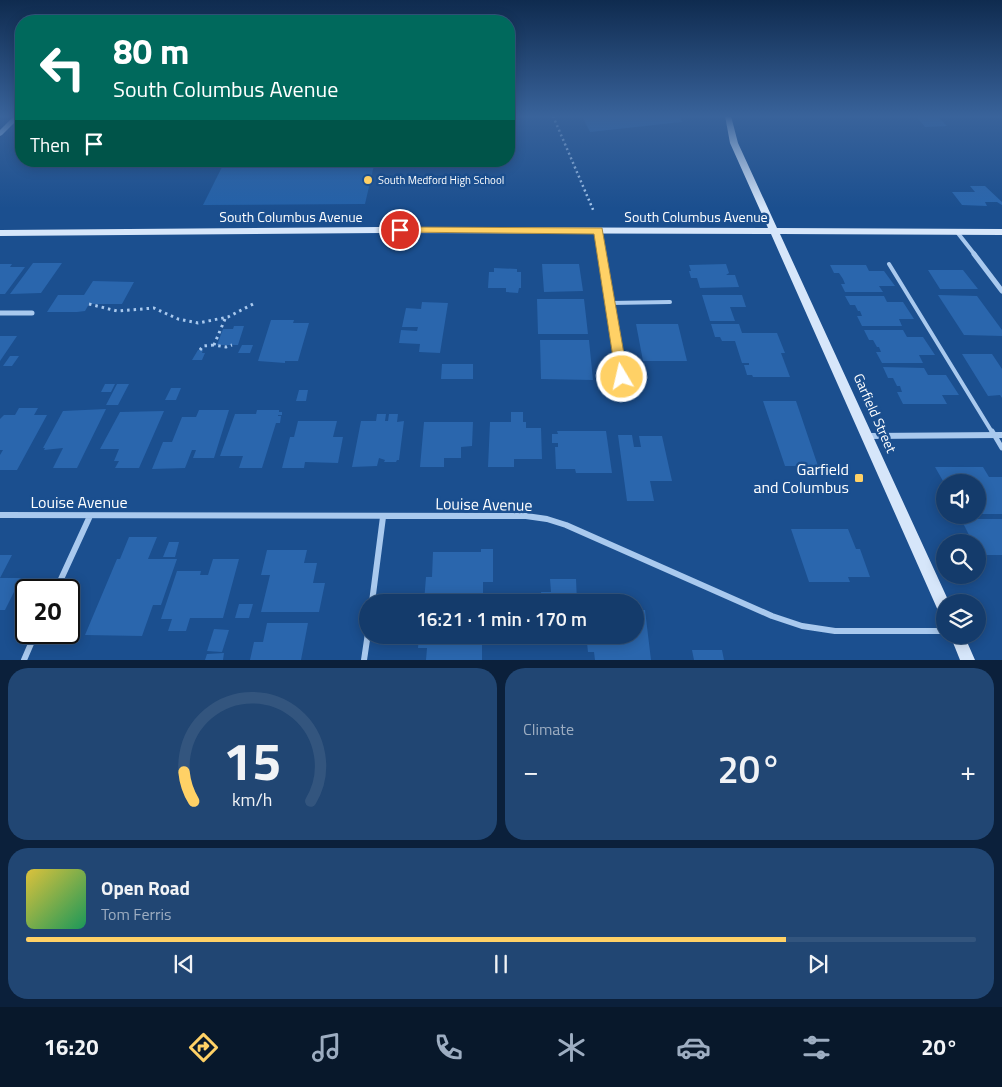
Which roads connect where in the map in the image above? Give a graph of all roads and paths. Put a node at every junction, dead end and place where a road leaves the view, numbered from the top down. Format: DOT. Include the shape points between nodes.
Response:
graph roads {
  1 [pos="566,147"];
  2 [pos="736,147"];
  3 [pos="594,212"];
  4 [pos="599,230"];
  5 [pos="774,231"];
  6 [pos="958,232"];
  7 [pos="1002,232"];
  8 [pos="0,233"];
  9 [pos="889,264"];
  10 [pos="1002,291"];
  11 [pos="670,302"];
  12 [pos="255,303"];
  13 [pos="610,303"];
  14 [pos="90,304"];
  15 [pos="0,313"];
  16 [pos="32,313"];
  17 [pos="225,318"];
  18 [pos="214,345"];
  19 [pos="232,345"];
  20 [pos="200,350"];
  21 [pos="622,377"];
  22 [pos="994,435"];
  23 [pos="1002,435"];
  24 [pos="867,436"];
  25 [pos="1002,448"];
  26 [pos="0,515"];
  27 [pos="90,516"];
  28 [pos="383,517"];
  29 [pos="61,579"];
  30 [pos="373,594"];
  31 [pos="938,594"];
  32 [pos="936,631"];
  33 [pos="31,644"];
  34 [pos="366,644"];
  35 [pos="960,644"];
  36 [pos="24,660"];
  37 [pos="364,660"];
  38 [pos="968,660"];
  1 -- 3 [label="path"];
  2 -- 5 [label="main road, Garfield Street"];
  4 -- 5 [label="main road, South Columbus Avenue"];
  4 -- 8 [label="main road, South Columbus Avenue"];
  4 -- 13 [label="lane"];
  5 -- 6 [label="main road, South Columbus Avenue"];
  5 -- 24 [label="main road, Garfield Street"];
  6 -- 7 [label="main road, South Columbus Avenue"];
  6 -- 10 [label="street"];
  9 -- 22 [label="lane"];
  11 -- 13 [label="lane"];
  12 -- 17 [label="path"];
  13 -- 21 [label="lane"];
  14 -- 17 [label="path" via="118,311 149,307 178,319 198,322"];
  15 -- 16 [label="street"];
  17 -- 18 [label="path"];
  18 -- 19 [label="path"];
  18 -- 20 [label="path" via="202,346"];
  22 -- 23 [label="street"];
  22 -- 24 [label="street"];
  22 -- 25 [label="lane"];
  24 -- 31 [label="main road, Garfield Street"];
  26 -- 27 [label="street, Louise Avenue"];
  27 -- 28 [label="street, Louise Avenue"];
  27 -- 29 [label="street"];
  28 -- 30 [label="street"];
  28 -- 32 [label="street, Louise Avenue" via="491,515 547,519 802,626 835,631"];
  33 -- 36 [label="street"];
  34 -- 37 [label="street"];
  35 -- 38 [label="main road"];
}
